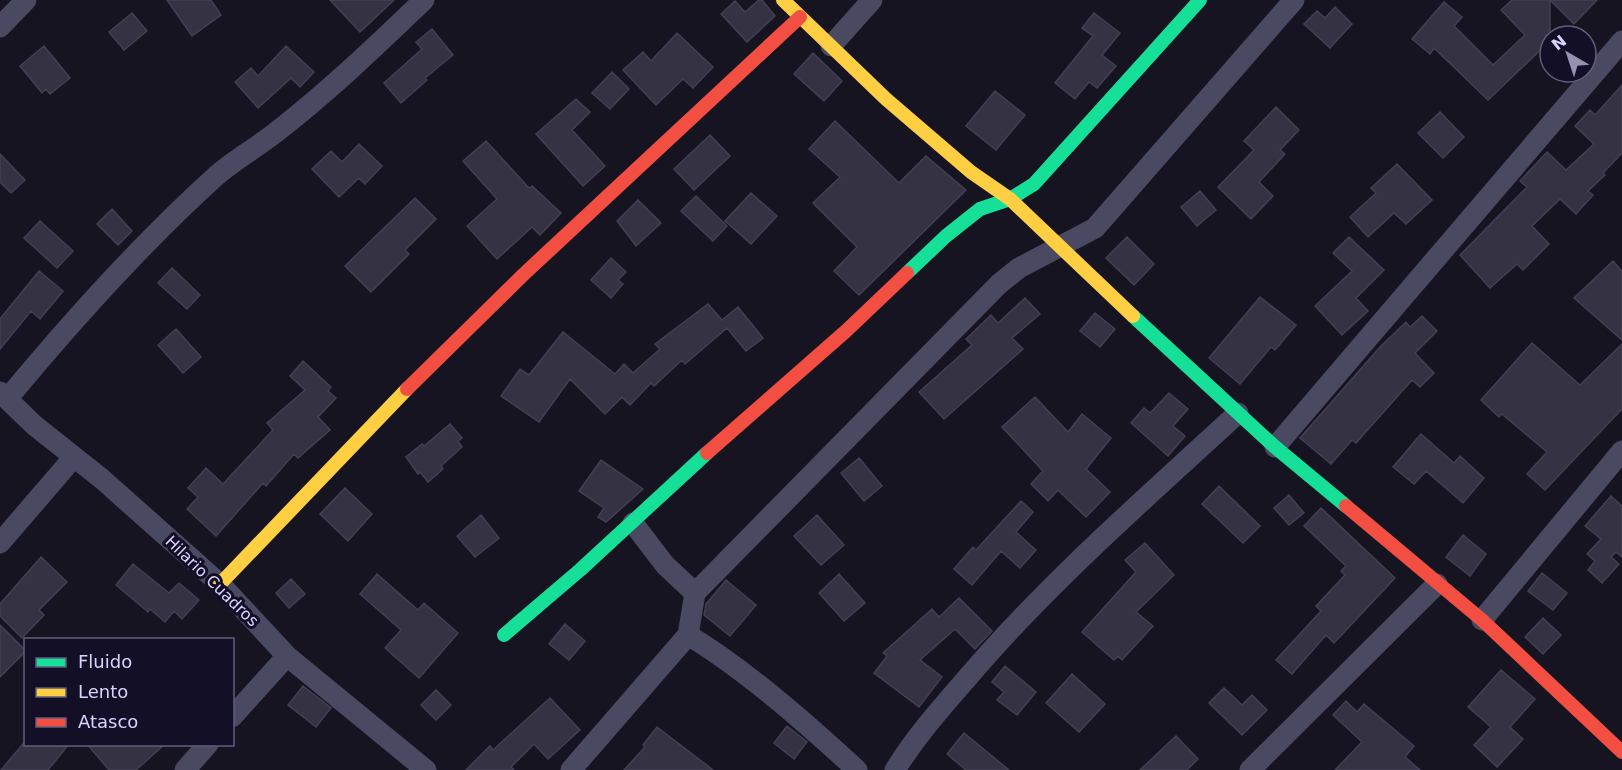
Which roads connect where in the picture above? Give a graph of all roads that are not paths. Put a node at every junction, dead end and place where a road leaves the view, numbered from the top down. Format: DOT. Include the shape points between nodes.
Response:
graph roads {
  1 [pos="26,0"];
  2 [pos="424,0"];
  3 [pos="783,0"];
  4 [pos="872,0"];
  5 [pos="1200,0"];
  6 [pos="1294,0"];
  7 [pos="800,17"];
  8 [pos="0,27"];
  9 [pos="1622,41"];
  10 [pos="831,46"];
  11 [pos="1010,199"];
  12 [pos="1059,249"];
  13 [pos="4,395"];
  14 [pos="1238,412"];
  15 [pos="1275,447"];
  16 [pos="1622,451"];
  17 [pos="74,457"];
  18 [pos="633,523"];
  19 [pos="0,543"];
  20 [pos="1437,584"];
  21 [pos="220,585"];
  22 [pos="695,593"];
  23 [pos="1482,620"];
  24 [pos="504,634"];
  25 [pos="688,635"];
  26 [pos="287,656"];
  27 [pos="234,715"];
  28 [pos="206,746"];
  29 [pos="1622,752"];
  30 [pos="185,770"];
  31 [pos="426,770"];
  32 [pos="571,770"];
  33 [pos="857,770"];
  34 [pos="895,770"];
  35 [pos="1250,770"];
  1 -- 8 [label="street"];
  2 -- 13 [label="street" via="342,78 203,188"];
  3 -- 7 [label="street"];
  4 -- 10 [label="street"];
  5 -- 11 [label="street" via="1034,184"];
  6 -- 12 [label="street" via="1095,228"];
  7 -- 10 [label="street"];
  7 -- 21 [label="street" via="524,274 390,406"];
  9 -- 15 [label="street"];
  10 -- 11 [label="street" via="971,172"];
  11 -- 12 [label="street"];
  11 -- 18 [label="street" via="980,209 946,236"];
  12 -- 14 [label="street"];
  12 -- 22 [label="street" via="1018,268 999,284"];
  13 -- 17 [label="street, Hilario Cuadros"];
  14 -- 15 [label="street"];
  14 -- 34 [label="street" via="1000,639 912,743"];
  15 -- 20 [label="street"];
  16 -- 23 [label="street"];
  17 -- 19 [label="street"];
  17 -- 21 [label="street, Hilario Cuadros"];
  18 -- 22 [label="street" via="665,565"];
  18 -- 24 [label="street"];
  20 -- 23 [label="street"];
  20 -- 35 [label="street"];
  21 -- 26 [label="street, Hilario Cuadros"];
  22 -- 25 [label="street"];
  23 -- 29 [label="street"];
  25 -- 32 [label="street"];
  25 -- 33 [label="street" via="719,655"];
  26 -- 27 [label="street"];
  26 -- 31 [label="street, Hilario Cuadros"];
  28 -- 30 [label="street"];
}
